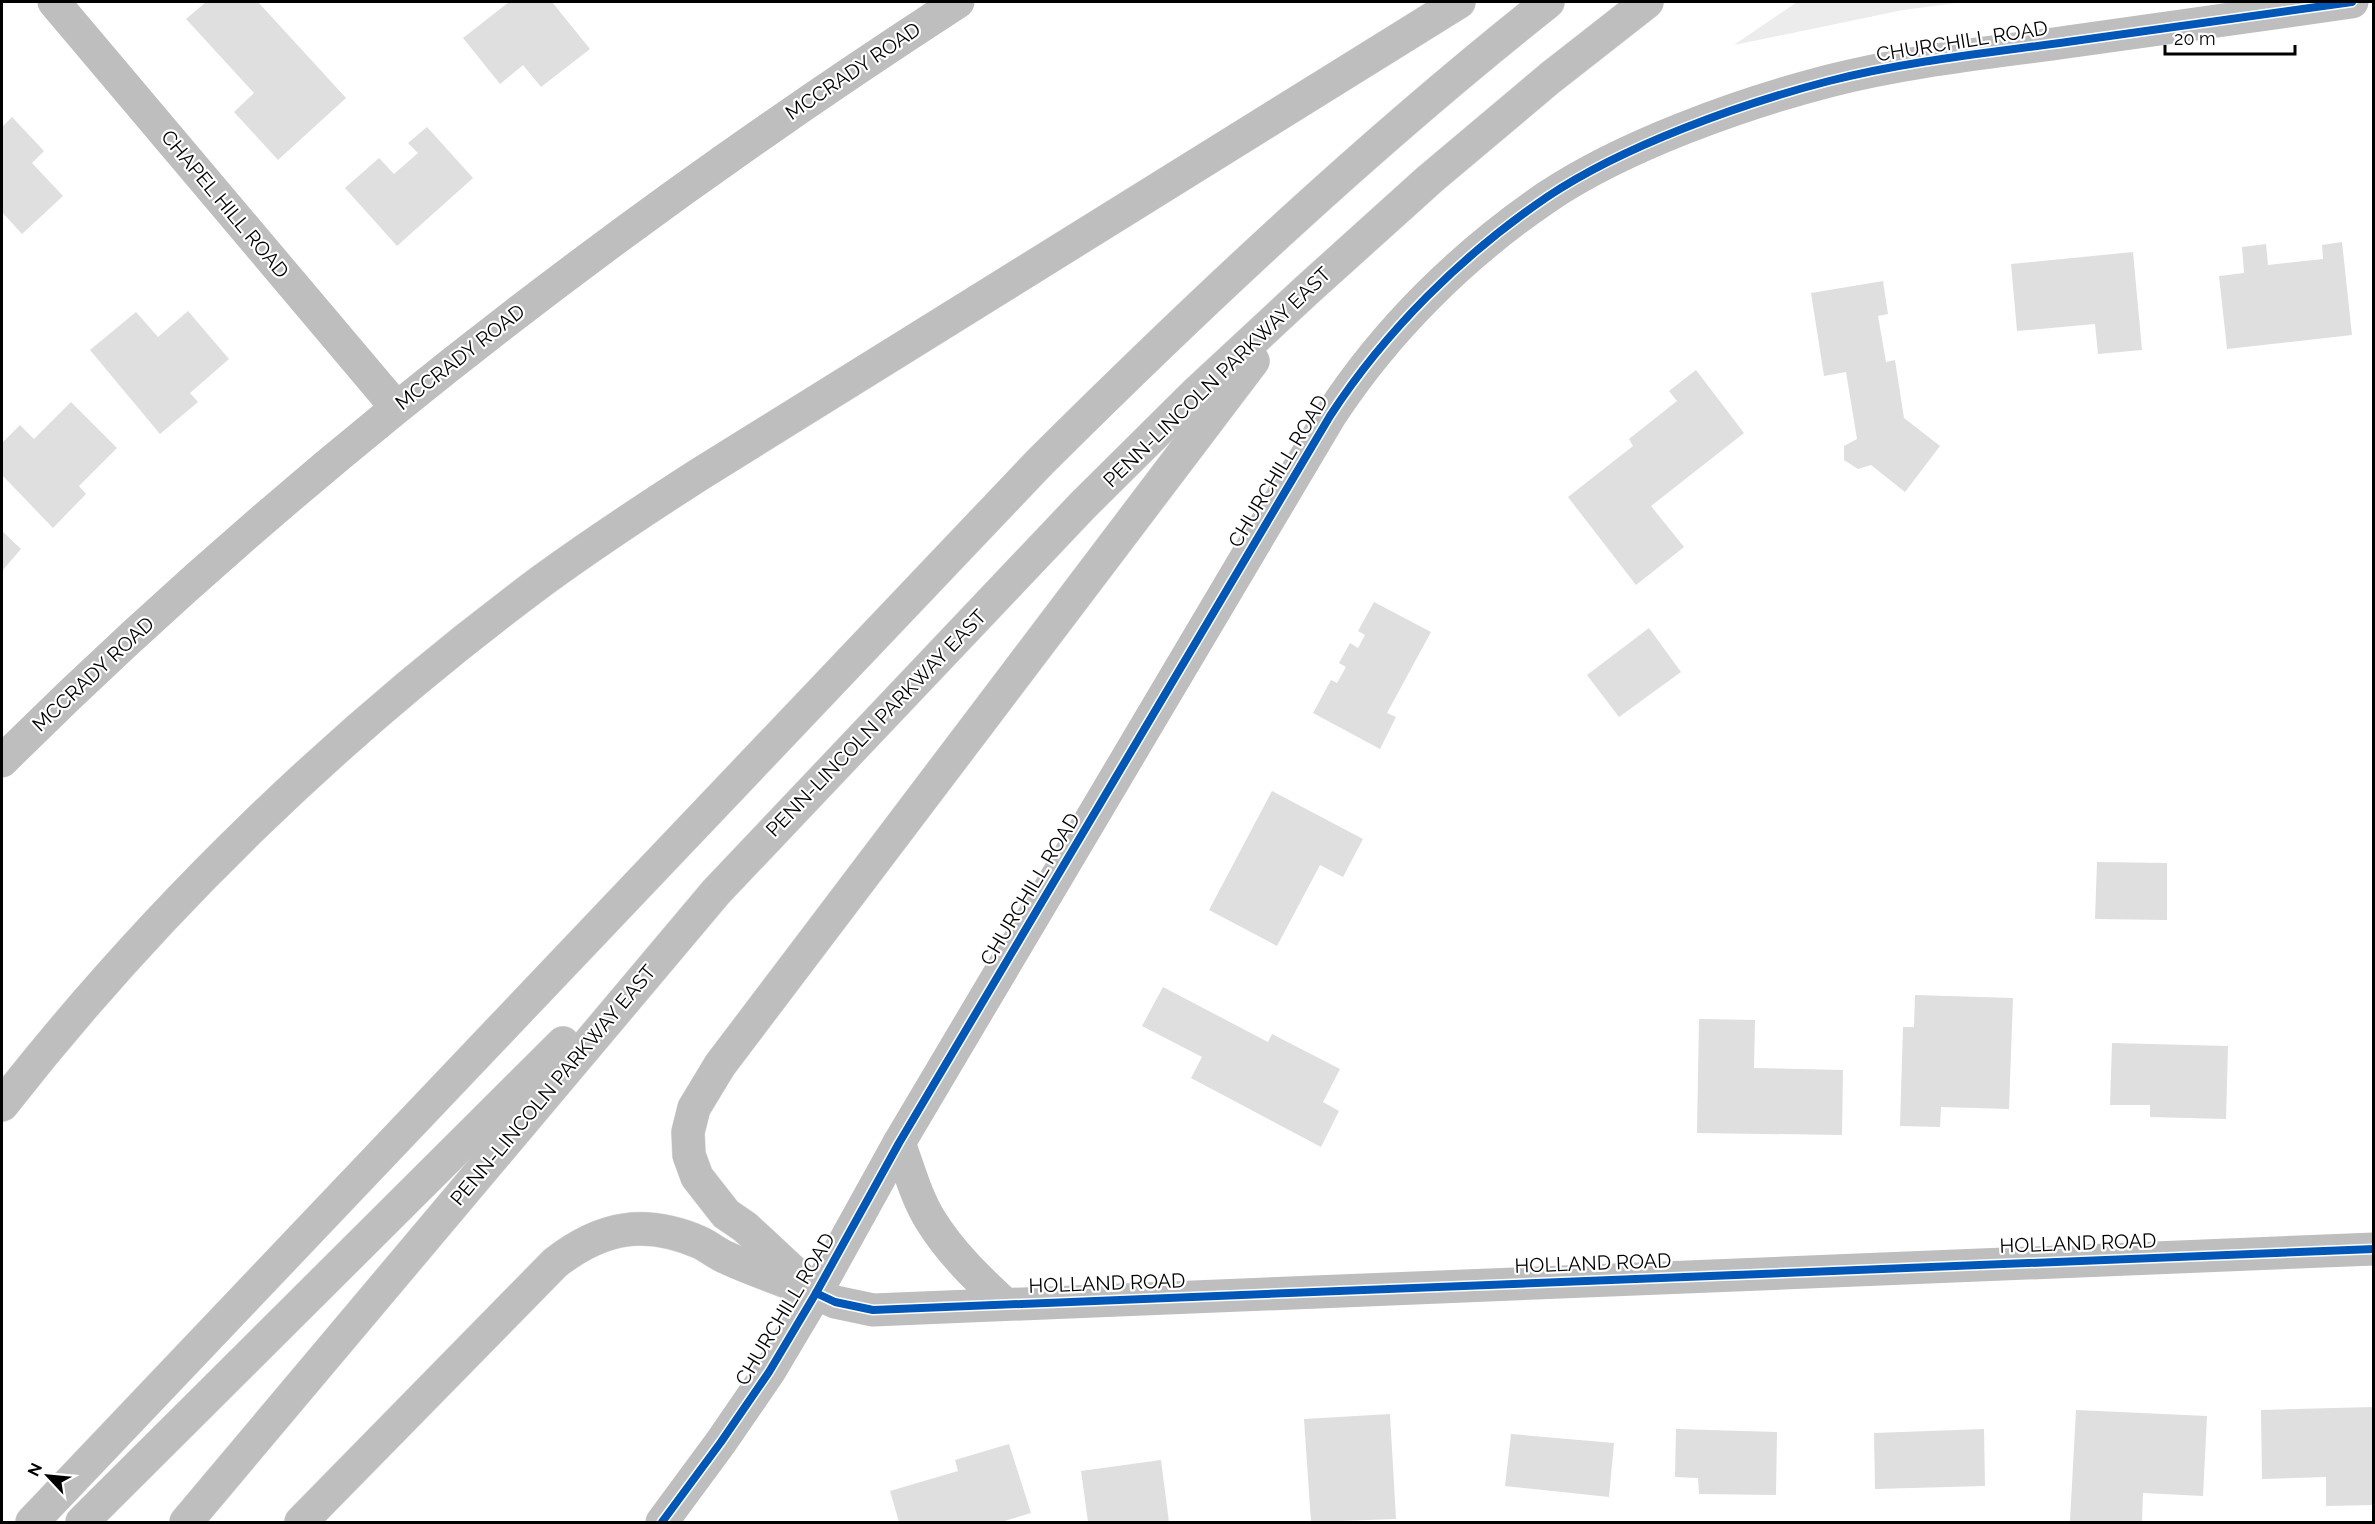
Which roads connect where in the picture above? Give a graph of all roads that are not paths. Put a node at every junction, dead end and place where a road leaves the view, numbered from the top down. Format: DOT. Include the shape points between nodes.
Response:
graph roads {
  1 [pos="54,2"];
  2 [pos="958,2"];
  3 [pos="1459,2"];
  4 [pos="1548,2"];
  5 [pos="1647,2"];
  6 [pos="2352,2"];
  7 [pos="1308,289"];
  8 [pos="396,407"];
  9 [pos="2,761"];
  10 [pos="716,892"];
  11 [pos="2,1105"];
  12 [pos="899,1143"];
  13 [pos="2373,1249"];
  14 [pos="816,1293"];
  15 [pos="1005,1304"];
  16 [pos="32,1522"];
  17 [pos="82,1522"];
  18 [pos="186,1522"];
  19 [pos="301,1522"];
  20 [pos="662,1522"];
  1 -- 8 [label="main road, CHAPEL HILL ROAD"];
  2 -- 8 [label="main road, MCCRADY ROAD" via="833,83 602,246"];
  3 -- 11 [label="main road" via="700,474 543,580 374,717 230,849 101,986"];
  4 -- 16 [label="main road" via="1390,133 1267,243 1040,462"];
  5 -- 7 [label="main road, PENN-LINCOLN PARKWAY EAST" via="1430,179"];
  6 -- 12 [label="main road, CHURCHILL ROAD" via="1912,64 1830,81 1651,143 1549,196 1501,231 1384,341 1356,376"];
  7 -- 10 [label="main road, PENN-LINCOLN PARKWAY EAST" via="1083,505"];
  7 -- 14 [label="main road" via="720,1065 694,1108 688,1132 689,1155 697,1177 726,1214"];
  8 -- 9 [label="main road, MCCRADY ROAD" via="219,558"];
  10 -- 17 [label="main road"];
  10 -- 18 [label="main road, PENN-LINCOLN PARKWAY EAST"];
  12 -- 14 [label="main road, CHURCHILL ROAD"];
  12 -- 15 [label="main road, HOLLAND ROAD" via="930,1219 966,1267"];
  13 -- 15 [label="main road, HOLLAND ROAD"];
  14 -- 15 [label="main road, HOLLAND ROAD" via="835,1302 873,1310"];
  14 -- 19 [label="main road, HOLLAND ROAD" via="675,1234 640,1229 599,1235 576,1246 555,1263"];
  14 -- 20 [label="main road, CHURCHILL ROAD" via="751,1398"];
}
